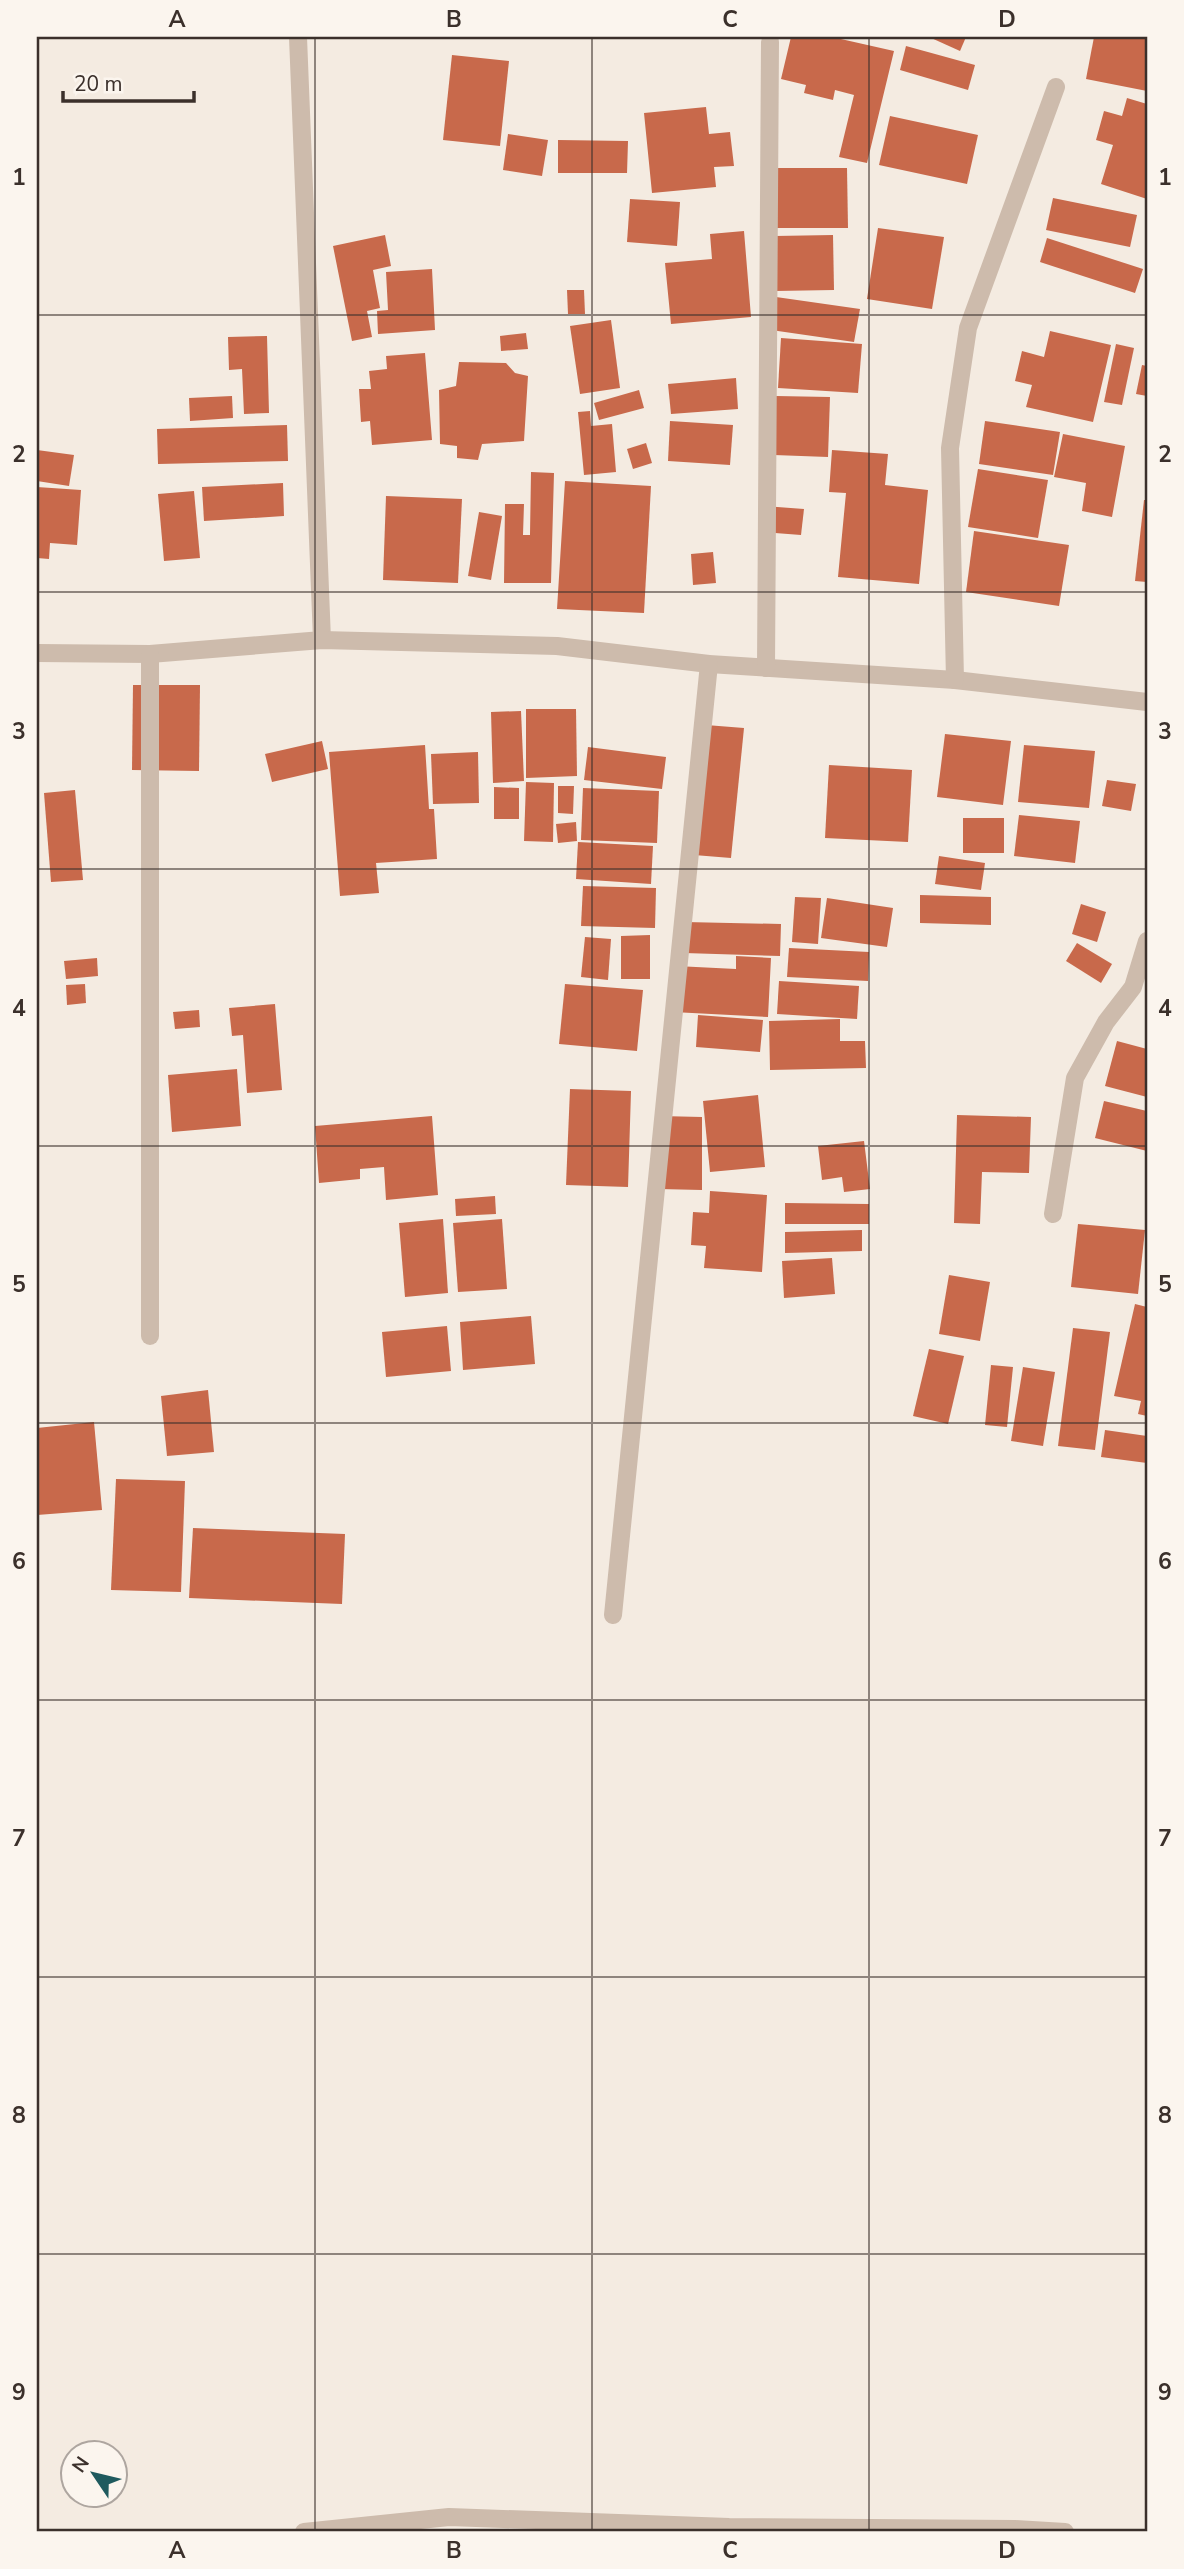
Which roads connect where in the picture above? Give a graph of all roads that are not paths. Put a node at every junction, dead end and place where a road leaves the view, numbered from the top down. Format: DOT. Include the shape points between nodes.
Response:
graph roads {
  1 [pos="298,37"];
  2 [pos="770,42"];
  3 [pos="1056,87"];
  4 [pos="322,640"];
  5 [pos="37,653"];
  6 [pos="150,654"];
  7 [pos="709,664"];
  8 [pos="766,668"];
  9 [pos="955,681"];
  10 [pos="1147,702"];
  11 [pos="1147,941"];
  12 [pos="1053,1214"];
  13 [pos="150,1336"];
  14 [pos="613,1615"];
  15 [pos="304,2532"];
  16 [pos="1065,2532"];
  1 -- 4 [label="street"];
  2 -- 8 [label="street"];
  3 -- 9 [label="street" via="968,328 950,448"];
  4 -- 6 [label="street"];
  4 -- 7 [label="street" via="557,646"];
  5 -- 6 [label="street"];
  6 -- 13 [label="street"];
  7 -- 8 [label="street"];
  7 -- 14 [label="street"];
  8 -- 9 [label="street"];
  9 -- 10 [label="street"];
  11 -- 12 [label="street" via="1133,987 1105,1022 1075,1078"];
  15 -- 16 [label="street" via="449,2517"];
}
